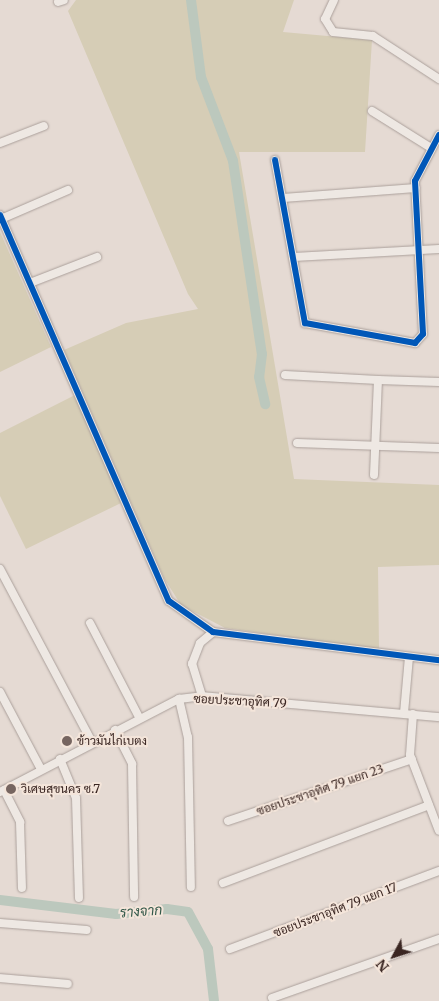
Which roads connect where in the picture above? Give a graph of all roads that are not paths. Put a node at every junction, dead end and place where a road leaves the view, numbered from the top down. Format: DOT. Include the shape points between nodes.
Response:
graph roads {
  1 [pos="334,0"];
  2 [pos="439,78"];
  3 [pos="372,111"];
  4 [pos="44,126"];
  5 [pos="439,134"];
  6 [pos="0,143"];
  7 [pos="431,148"];
  8 [pos="276,160"];
  9 [pos="416,188"];
  10 [pos="68,190"];
  11 [pos="283,198"];
  12 [pos="1,217"];
  13 [pos="420,249"];
  14 [pos="439,249"];
  15 [pos="97,256"];
  16 [pos="294,257"];
  17 [pos="30,284"];
  18 [pos="285,375"];
  19 [pos="378,380"];
  20 [pos="439,382"];
  21 [pos="297,443"];
  22 [pos="375,445"];
  23 [pos="439,448"];
  24 [pos="374,475"];
  25 [pos="0,570"];
  26 [pos="90,624"];
  27 [pos="212,631"];
  28 [pos="409,657"];
  29 [pos="439,660"];
  30 [pos="0,692"];
  31 [pos="202,696"];
  32 [pos="179,699"];
  33 [pos="404,713"];
  34 [pos="413,714"];
  35 [pos="139,717"];
  36 [pos="439,717"];
  37 [pos="115,730"];
  38 [pos="92,742"];
  39 [pos="60,759"];
  40 [pos="412,759"];
  41 [pos="41,769"];
  42 [pos="2,791"];
  43 [pos="429,805"];
  44 [pos="228,821"];
  45 [pos="439,831"];
  46 [pos="439,871"];
  47 [pos="223,883"];
  48 [pos="191,887"];
  49 [pos="22,888"];
  50 [pos="134,897"];
  51 [pos="79,898"];
  52 [pos="0,923"];
  53 [pos="87,930"];
  54 [pos="439,939"];
  55 [pos="230,949"];
  56 [pos="0,978"];
  57 [pos="68,984"];
  58 [pos="272,998"];
  1 -- 2 [label="street" via="325,19 333,32 373,36"];
  3 -- 7 [label="street"];
  4 -- 6 [label="street"];
  5 -- 7 [label="street"];
  7 -- 9 [label="street" via="417,172"];
  8 -- 11 [label="street"];
  9 -- 11 [label="street"];
  9 -- 13 [label="street"];
  10 -- 12 [label="street"];
  11 -- 16 [label="street"];
  12 -- 17 [label="street"];
  13 -- 14 [label="street"];
  13 -- 16 [label="street"];
  13 -- 16 [label="street" via="423,334 415,343 304,323"];
  15 -- 17 [label="street"];
  17 -- 27 [label="street" via="169,601"];
  18 -- 19 [label="street"];
  19 -- 20 [label="street"];
  19 -- 22 [label="street"];
  21 -- 22 [label="street"];
  22 -- 23 [label="street"];
  22 -- 24 [label="street"];
  25 -- 38 [label="street"];
  26 -- 35 [label="street"];
  27 -- 28 [label="street"];
  27 -- 31 [label="street" via="200,642 192,664"];
  28 -- 29 [label="street"];
  28 -- 33 [label="street"];
  30 -- 41 [label="street"];
  31 -- 32 [label="street, ซอยประชาอุทิศ 79"];
  31 -- 33 [label="street, ซอยประชาอุทิศ 79"];
  32 -- 35 [label="street, ซอยประชาอุทิศ 79"];
  32 -- 48 [label="street" via="188,737"];
  33 -- 34 [label="street, ซอยประชาอุทิศ 79"];
  34 -- 36 [label="street, ซอยประชาอุทิศ 79"];
  34 -- 40 [label="street"];
  35 -- 37 [label="street, ซอยประชาอุทิศ 79"];
  37 -- 38 [label="street, ซอยประชาอุทิศ 79"];
  37 -- 50 [label="street" via="131,760"];
  38 -- 39 [label="street, ซอยประชาอุทิศ 79"];
  39 -- 41 [label="street, ซอยประชาอุทิศ 79"];
  39 -- 51 [label="street" via="76,798"];
  40 -- 43 [label="street"];
  40 -- 44 [label="street, ซอยประชาอุทิศ 79 แยก 23"];
  41 -- 42 [label="street, ซอยประชาอุทิศ 79"];
  42 -- 49 [label="street" via="20,822"];
  43 -- 45 [label="street"];
  43 -- 47 [label="street"];
  46 -- 55 [label="street, ซอยประชาอุทิศ 79 แยก 17"];
  52 -- 53 [label="street"];
  54 -- 58 [label="street"];
  56 -- 57 [label="street"];
}
